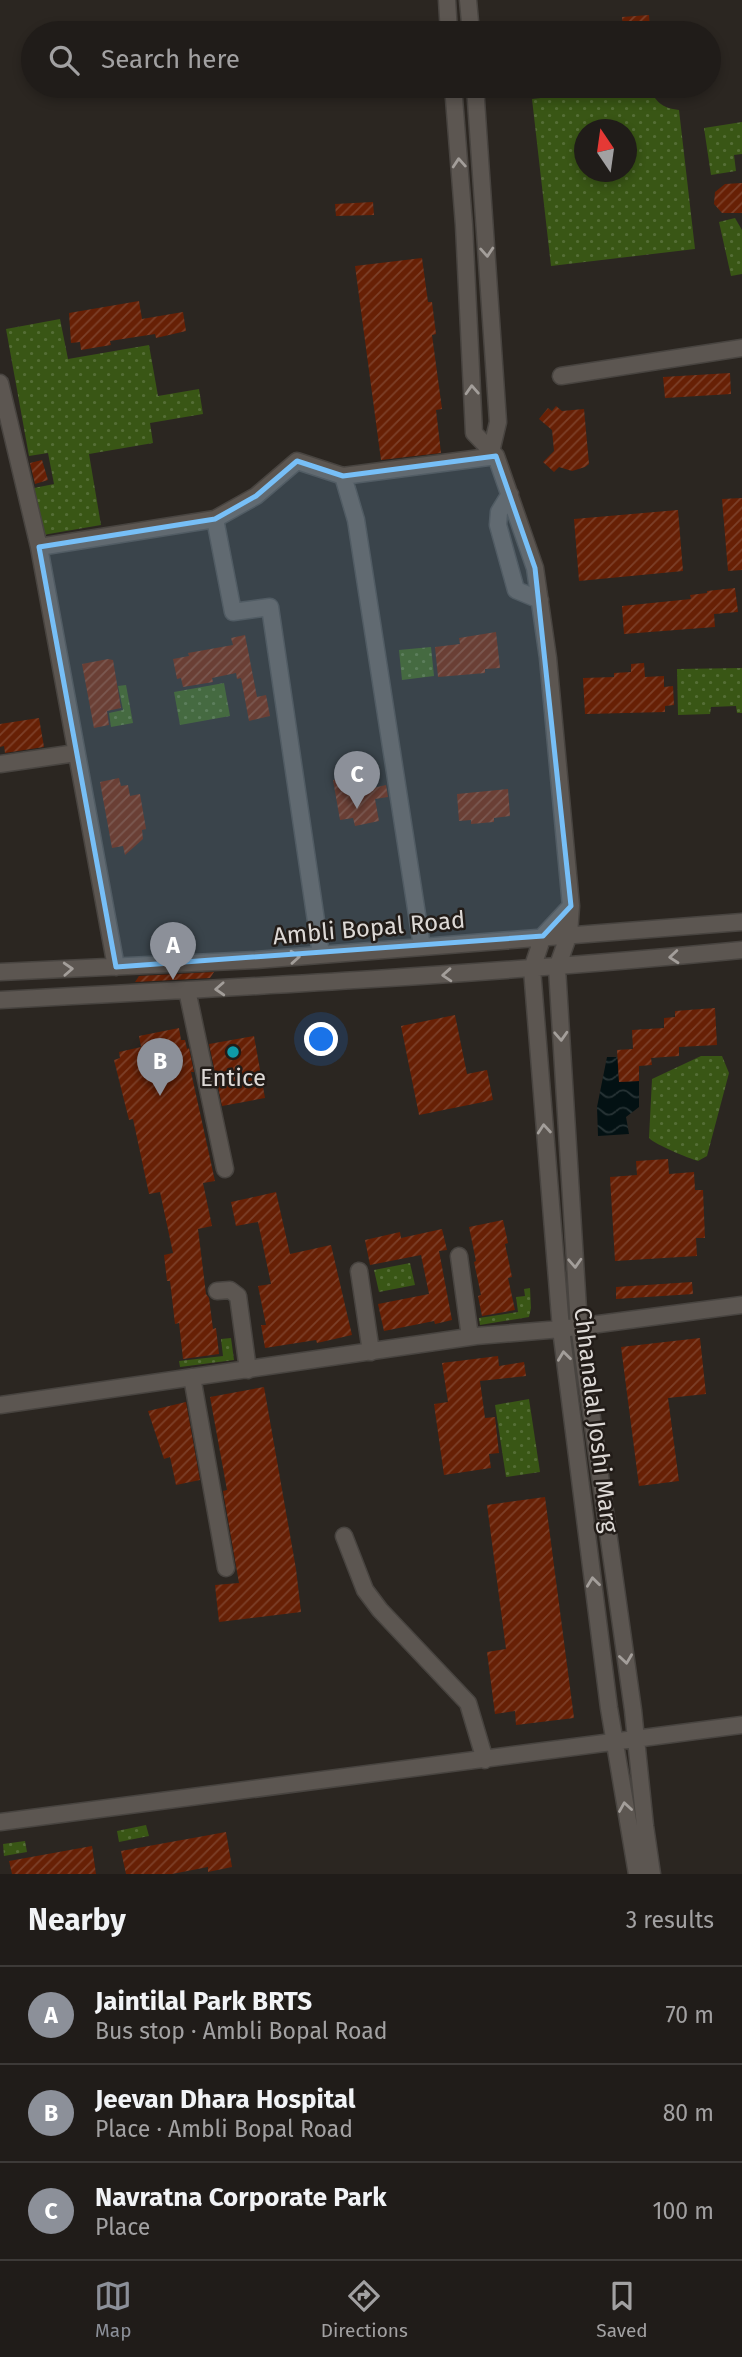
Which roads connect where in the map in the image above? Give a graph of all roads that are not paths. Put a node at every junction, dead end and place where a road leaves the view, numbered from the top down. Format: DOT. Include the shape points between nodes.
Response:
graph roads {
  1 [pos="447,0"];
  2 [pos="468,0"];
  3 [pos="448,21"];
  4 [pos="470,21"];
  5 [pos="454,98"];
  6 [pos="476,98"];
  7 [pos="742,348"];
  8 [pos="561,376"];
  9 [pos="0,383"];
  10 [pos="493,454"];
  11 [pos="343,476"];
  12 [pos="510,494"];
  13 [pos="215,519"];
  14 [pos="39,547"];
  15 [pos="540,600"];
  16 [pos="76,753"];
  17 [pos="0,764"];
  18 [pos="571,906"];
  19 [pos="742,922"];
  20 [pos="569,934"];
  21 [pos="543,936"];
  22 [pos="422,947"];
  23 [pos="742,950"];
  24 [pos="321,956"];
  25 [pos="117,967"];
  26 [pos="557,968"];
  27 [pos="531,969"];
  28 [pos="0,972"];
  29 [pos="187,990"];
  30 [pos="0,1000"];
  31 [pos="225,1169"];
  32 [pos="459,1256"];
  33 [pos="359,1271"];
  34 [pos="217,1291"];
  35 [pos="742,1305"];
  36 [pos="579,1326"];
  37 [pos="561,1329"];
  38 [pos="470,1338"];
  39 [pos="371,1352"];
  40 [pos="248,1370"];
  41 [pos="192,1377"];
  42 [pos="0,1405"];
  43 [pos="344,1536"];
  44 [pos="226,1568"];
  45 [pos="742,1725"];
  46 [pos="635,1740"];
  47 [pos="615,1743"];
  48 [pos="485,1760"];
  49 [pos="0,1822"];
  50 [pos="637,1874"];
  51 [pos="652,1874"];
  1 -- 3 [label="street"];
  2 -- 4 [label="street"];
  10 -- 5 [label="street, one-way" via="474,433"];
  6 -- 10 [label="street, one-way" via="498,422"];
  7 -- 8 [label="street"];
  9 -- 14 [label="street"];
  10 -- 11 [label="street"];
  10 -- 12 [label="street"];
  11 -- 13 [label="street" via="297,461 256,496"];
  11 -- 22 [label="street" via="356,520"];
  12 -- 15 [label="street" via="535,568"];
  12 -- 15 [label="street" via="499,512 498,525 516,590"];
  13 -- 14 [label="street"];
  13 -- 24 [label="street" via="233,612 270,607"];
  14 -- 16 [label="street"];
  15 -- 18 [label="street"];
  16 -- 17 [label="street"];
  16 -- 25 [label="street"];
  18 -- 20 [label="street"];
  18 -- 21 [label="street"];
  19 -- 20 [label="street, Ambli Bopal Road"];
  20 -- 21 [label="street, Ambli Bopal Road"];
  20 -- 26 [label="street"];
  21 -- 22 [label="street, Ambli Bopal Road"];
  21 -- 27 [label="street"];
  22 -- 24 [label="street, Ambli Bopal Road"];
  23 -- 26 [label="street, Ambli Bopal Road, one-way"];
  25 -- 24 [label="street, Ambli Bopal Road, one-way"];
  28 -- 25 [label="street, Ambli Bopal Road, one-way"];
  26 -- 27 [label="street, Ambli Bopal Road"];
  26 -- 36 [label="street, Chhanalal Joshi Marg, one-way"];
  27 -- 29 [label="street, Ambli Bopal Road, one-way"];
  37 -- 27 [label="street, Chhanalal Joshi Marg, one-way"];
  29 -- 30 [label="street, Ambli Bopal Road"];
  29 -- 31 [label="street"];
  32 -- 38 [label="street"];
  33 -- 39 [label="street"];
  34 -- 40 [label="street" via="230,1290 237,1296"];
  35 -- 36 [label="street"];
  36 -- 37 [label="street"];
  36 -- 46 [label="street, Chhanalal Joshi Marg, one-way"];
  37 -- 38 [label="street"];
  47 -- 37 [label="street, Chhanalal Joshi Marg, one-way"];
  38 -- 39 [label="street"];
  39 -- 40 [label="street"];
  40 -- 41 [label="street"];
  41 -- 42 [label="street"];
  41 -- 44 [label="street"];
  43 -- 48 [label="street" via="365,1590 468,1703"];
  45 -- 46 [label="street"];
  46 -- 47 [label="street"];
  46 -- 51 [label="street, Chhanalal Joshi Marg"];
  47 -- 48 [label="street"];
  50 -- 47 [label="street, Chhanalal Joshi Marg, one-way"];
  48 -- 49 [label="street"];
}
